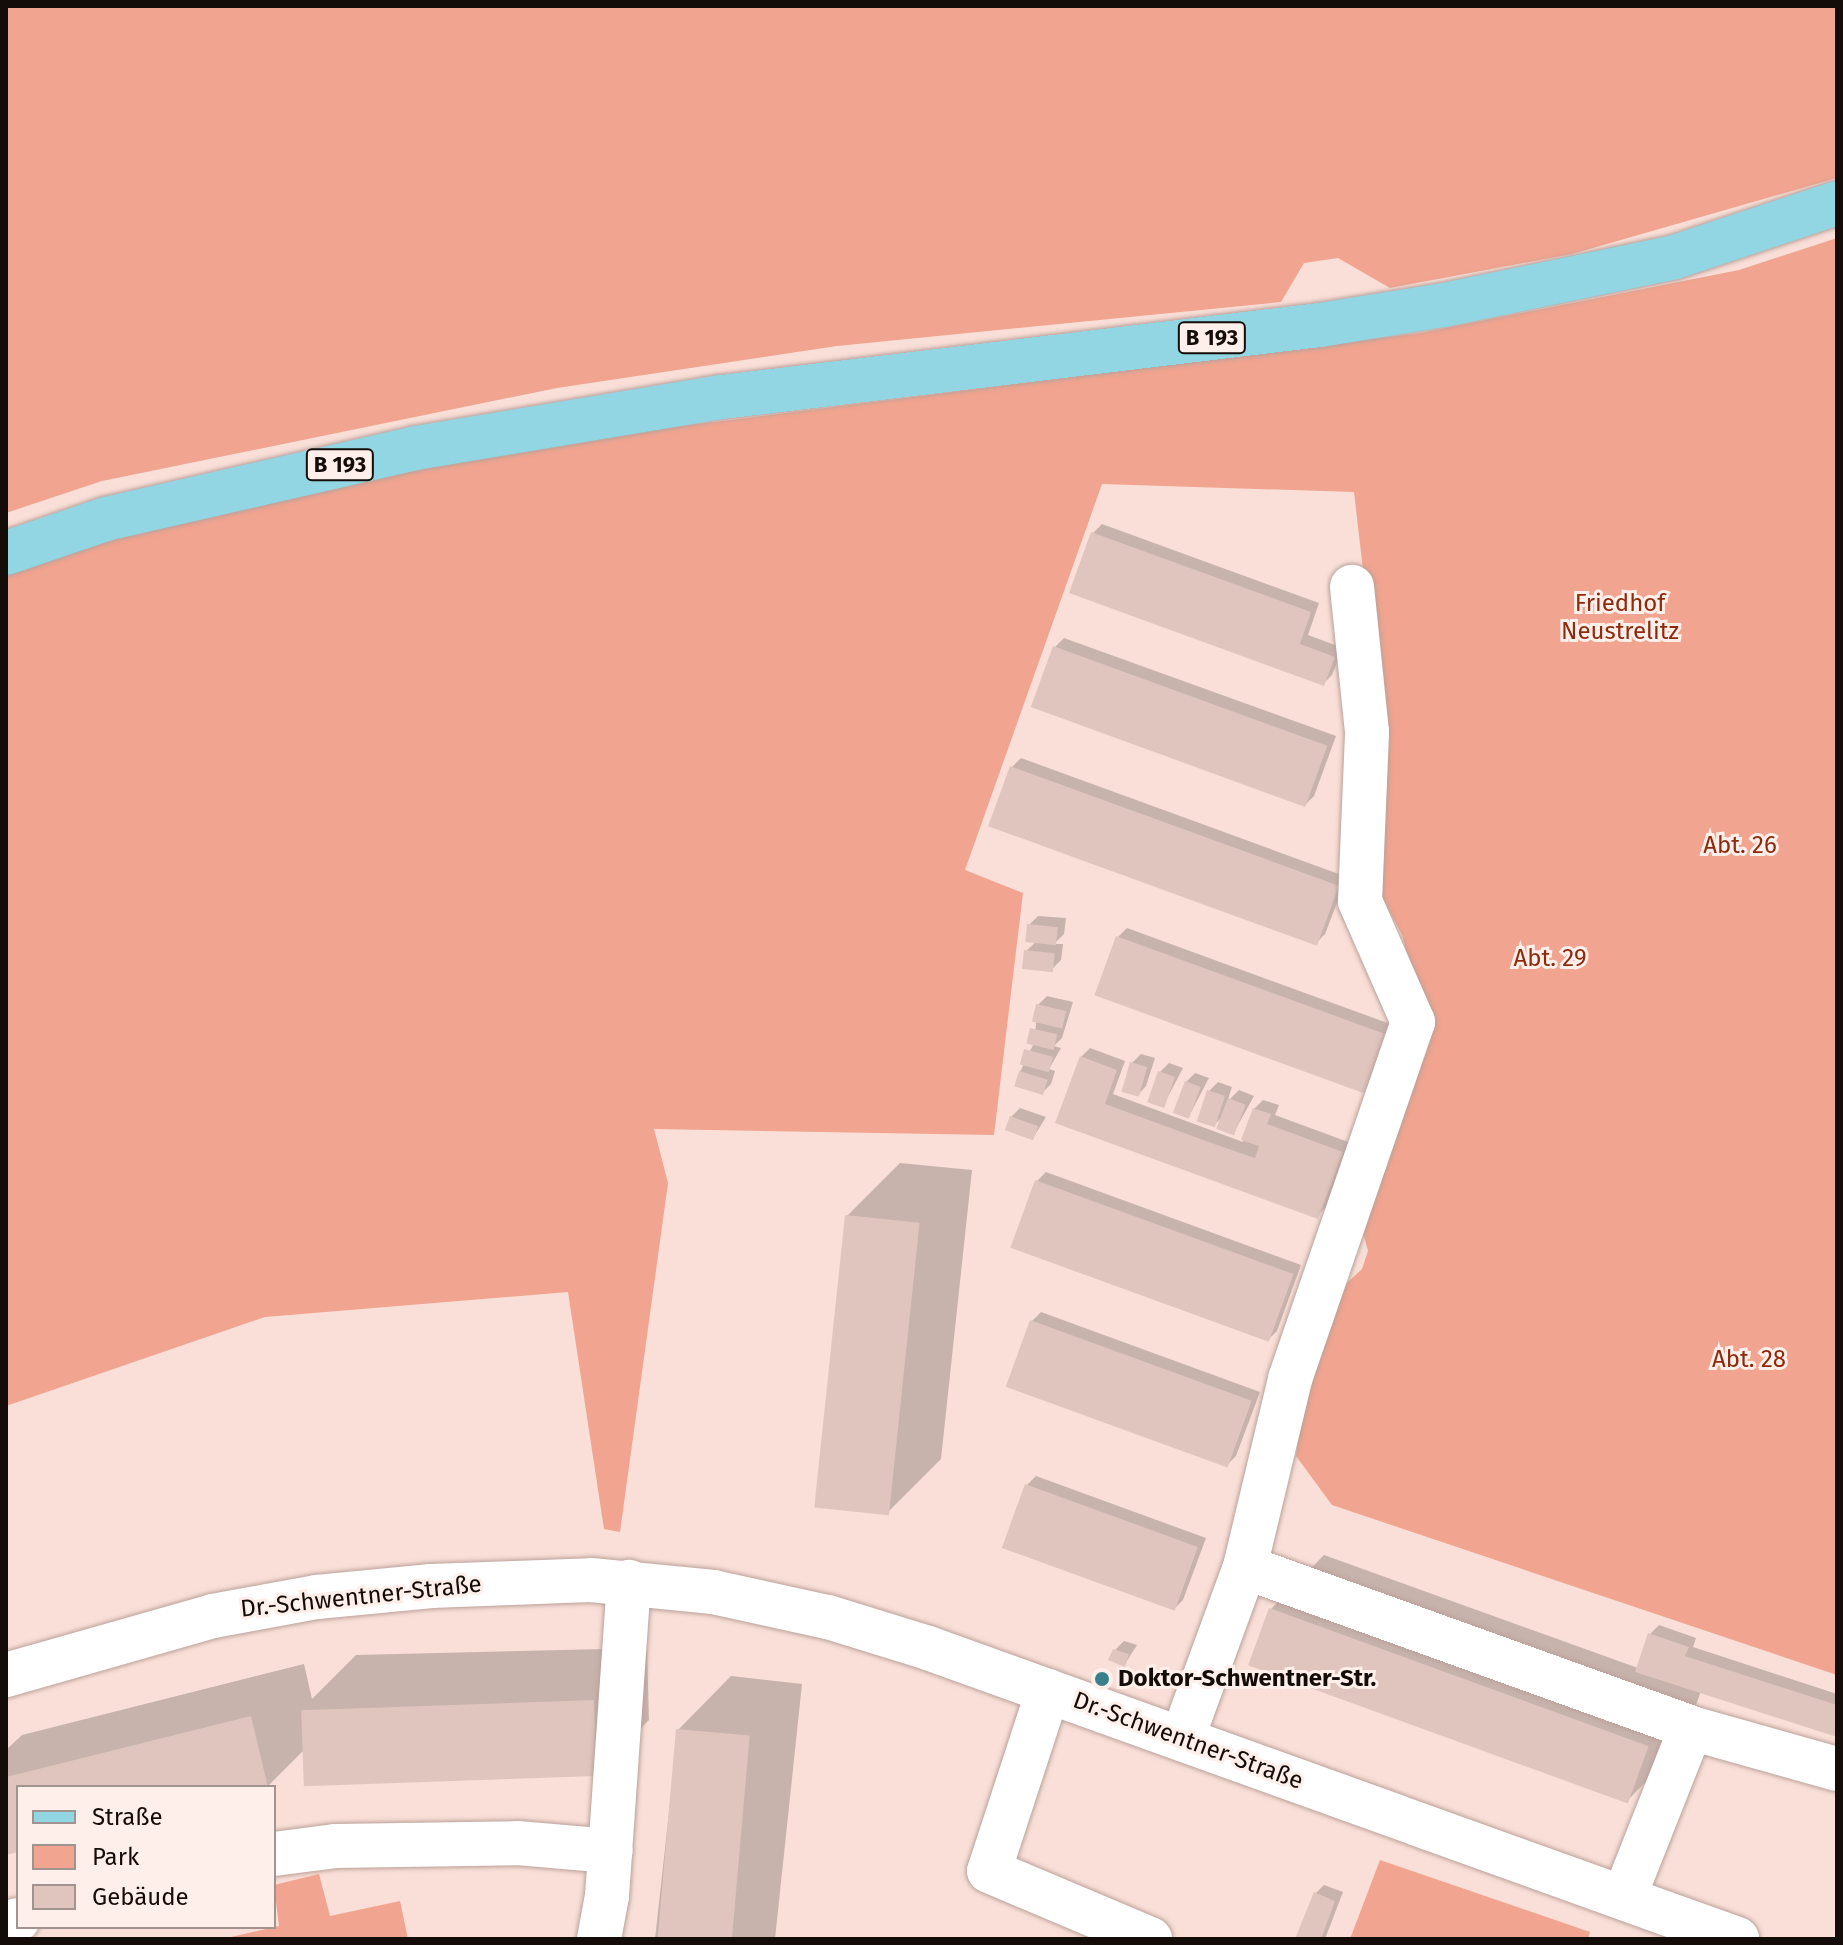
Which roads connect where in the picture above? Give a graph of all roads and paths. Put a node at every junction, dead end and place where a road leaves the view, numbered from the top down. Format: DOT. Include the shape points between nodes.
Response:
graph roads {
  1 [pos="1837,203"];
  2 [pos="6,553"];
  3 [pos="1352,587"];
  4 [pos="1245,1567"];
  5 [pos="629,1582"];
  6 [pos="6,1675"];
  7 [pos="1048,1691"];
  8 [pos="1691,1728"];
  9 [pos="1182,1739"];
  10 [pos="1837,1769"];
  11 [pos="611,1851"];
  12 [pos="276,1854"];
  13 [pos="1624,1897"];
  14 [pos="599,1939"];
  15 [pos="1150,1939"];
  16 [pos="1737,1939"];
  1 -- 2 [label="main road, B 193" via="1675,257 1444,305 1320,325 722,397 416,448 106,519"];
  3 -- 4 [label="street" via="1367,732 1360,901 1413,1022 1338,1252 1290,1379"];
  4 -- 8 [label="street"];
  4 -- 9 [label="street"];
  5 -- 6 [label="street, Dr.-Schwentner-Straße" via="517,1581 317,1597 213,1616"];
  5 -- 7 [label="street, Dr.-Schwentner-Straße" via="753,1599 828,1617"];
  5 -- 11 [label="street"];
  7 -- 9 [label="street, Dr.-Schwentner-Straße"];
  7 -- 15 [label="street" via="989,1871"];
  8 -- 10 [label="street"];
  8 -- 13 [label="street"];
  9 -- 13 [label="street, Dr.-Schwentner-Straße"];
  11 -- 12 [label="street" via="517,1843 336,1846"];
  11 -- 14 [label="street"];
  13 -- 16 [label="street, Dr.-Schwentner-Straße"];
}
